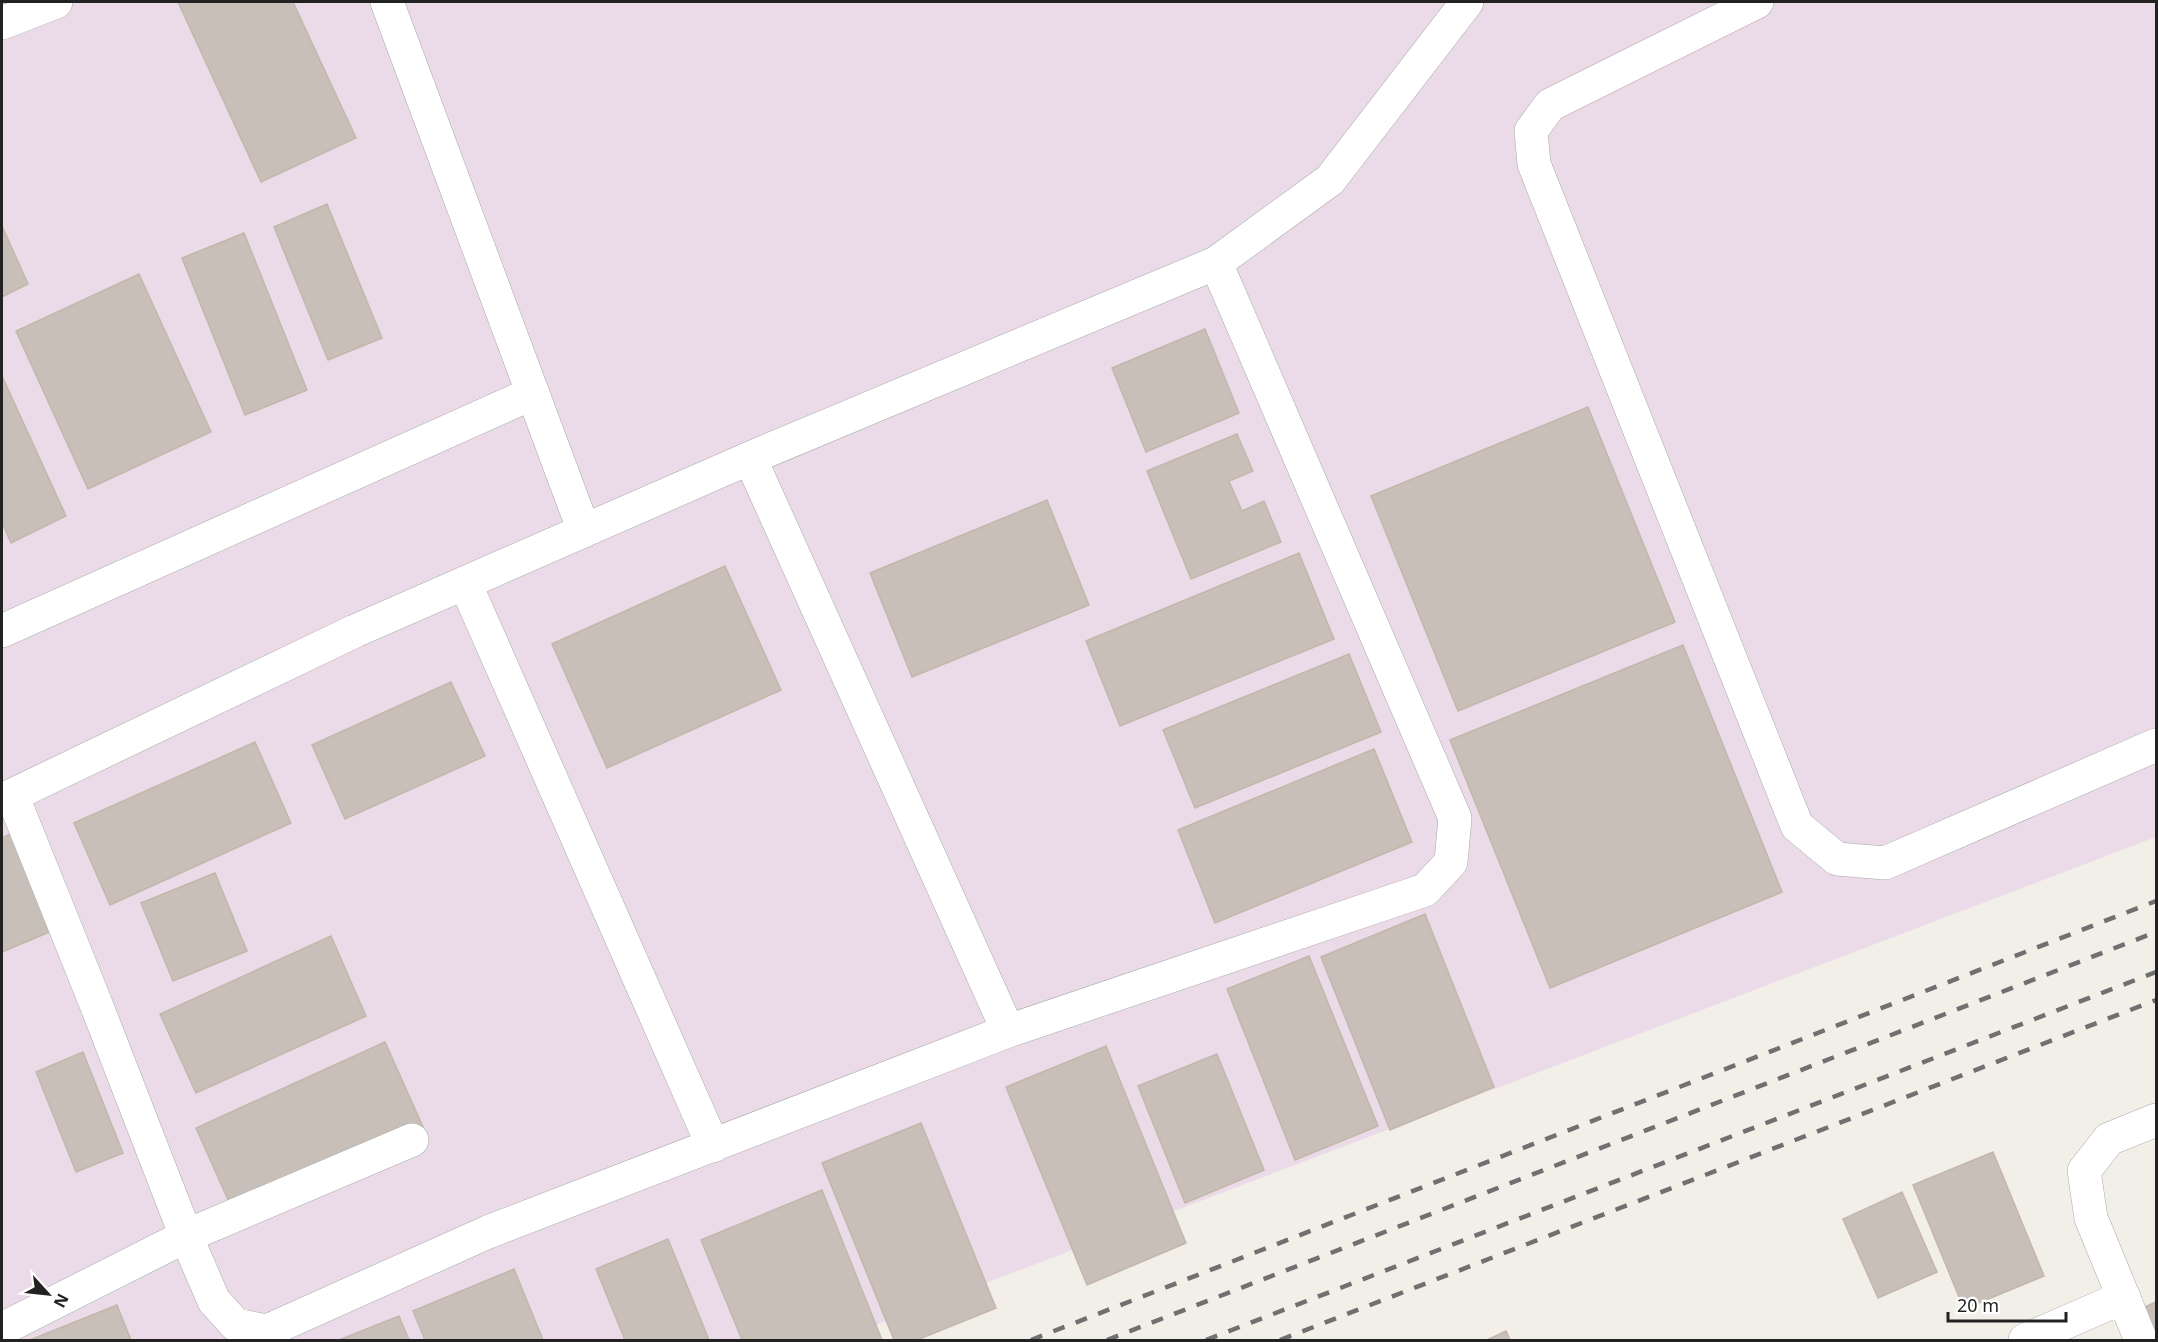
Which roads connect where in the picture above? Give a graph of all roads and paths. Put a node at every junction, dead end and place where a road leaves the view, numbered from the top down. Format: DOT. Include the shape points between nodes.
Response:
graph roads {
  1 [pos="56,2"];
  2 [pos="387,2"];
  3 [pos="1467,2"];
  4 [pos="1757,2"];
  5 [pos="2,23"];
  6 [pos="1216,263"];
  7 [pos="533,393"];
  8 [pos="750,458"];
  9 [pos="584,531"];
  10 [pos="465,583"];
  11 [pos="2,631"];
  12 [pos="2157,745"];
  13 [pos="7,797"];
  14 [pos="1008,1031"];
  15 [pos="2157,1120"];
  16 [pos="412,1140"];
  17 [pos="713,1146"];
  18 [pos="186,1236"];
  19 [pos="2124,1297"];
  20 [pos="2,1329"];
  21 [pos="2025,1341"];
  22 [pos="2141,1341"];
  1 -- 5 [label="street"];
  2 -- 7 [label="street"];
  3 -- 6 [label="street" via="1330,180"];
  4 -- 12 [label="street" via="1550,105 1531,131 1533,164 1797,826 1837,859 1885,863"];
  6 -- 8 [label="street"];
  6 -- 14 [label="street" via="1455,819 1451,862 1425,890"];
  7 -- 9 [label="street"];
  7 -- 11 [label="street"];
  8 -- 9 [label="street"];
  8 -- 14 [label="street"];
  9 -- 10 [label="street"];
  10 -- 13 [label="street"];
  10 -- 17 [label="street"];
  13 -- 18 [label="street" via="96,1004"];
  14 -- 17 [label="street"];
  15 -- 19 [label="street" via="2109,1139 2084,1171 2091,1218"];
  16 -- 18 [label="street"];
  17 -- 18 [label="street" via="488,1232 267,1331 236,1325 214,1301"];
  18 -- 20 [label="street"];
  19 -- 21 [label="street"];
  19 -- 22 [label="street"];
}
